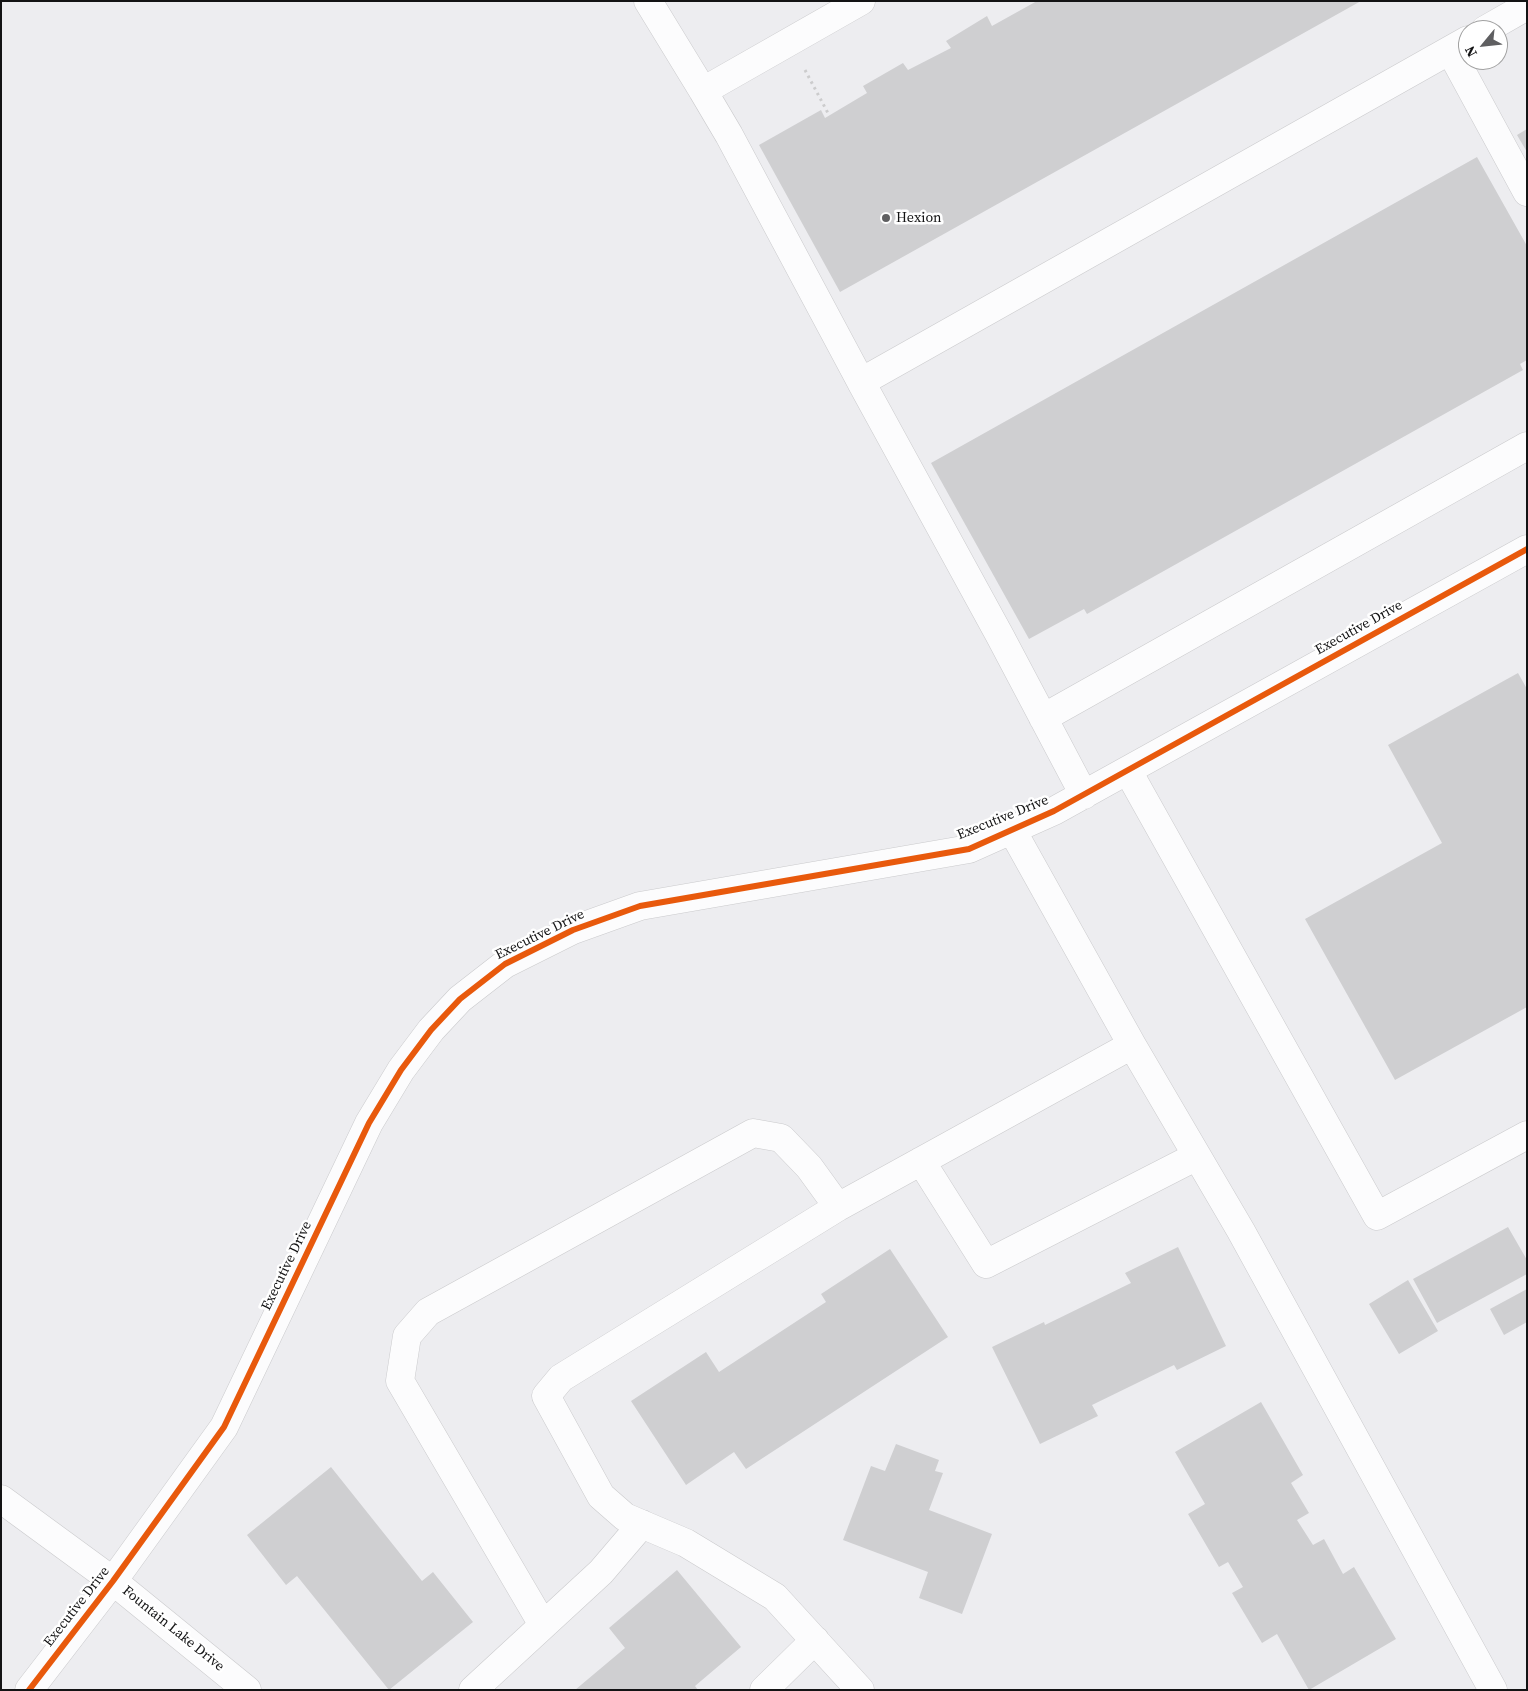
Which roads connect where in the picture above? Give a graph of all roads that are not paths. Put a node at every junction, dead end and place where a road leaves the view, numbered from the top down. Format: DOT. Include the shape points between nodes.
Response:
graph roads {
  1 [pos="648,1"];
  2 [pos="861,1"];
  3 [pos="1527,6"];
  4 [pos="1502,20"];
  5 [pos="1458,46"];
  6 [pos="1471,70"];
  7 [pos="703,91"];
  8 [pos="1527,192"];
  9 [pos="861,382"];
  10 [pos="1527,446"];
  11 [pos="1527,549"];
  12 [pos="1043,718"];
  13 [pos="1128,771"];
  14 [pos="1084,795"];
  15 [pos="1012,830"];
  16 [pos="1132,1045"];
  17 [pos="1527,1135"];
  18 [pos="1197,1156"];
  19 [pos="921,1161"];
  20 [pos="838,1207"];
  21 [pos="1,1499"];
  22 [pos="642,1524"];
  23 [pos="113,1581"];
  24 [pos="543,1625"];
  25 [pos="815,1640"];
  26 [pos="847,1685"];
  27 [pos="29,1690"];
  28 [pos="247,1690"];
  29 [pos="473,1690"];
  30 [pos="764,1690"];
  31 [pos="1493,1690"];
  1 -- 7 [label="street"];
  2 -- 7 [label="street"];
  3 -- 4 [label="street"];
  5 -- 9 [label="street"];
  6 -- 8 [label="street"];
  7 -- 9 [label="street"];
  9 -- 12 [label="street"];
  10 -- 12 [label="street"];
  11 -- 13 [label="street, Executive Drive"];
  12 -- 14 [label="street"];
  13 -- 14 [label="street, Executive Drive"];
  13 -- 17 [label="street" via="1378,1216"];
  14 -- 15 [label="street, Executive Drive"];
  15 -- 16 [label="street"];
  15 -- 23 [label="street, Executive Drive" via="968,849 640,906 573,930 505,964 460,998 401,1070 369,1123 224,1428"];
  16 -- 18 [label="street"];
  16 -- 19 [label="street"];
  18 -- 19 [label="street" via="986,1264"];
  18 -- 31 [label="street"];
  19 -- 20 [label="street"];
  20 -- 22 [label="street" via="561,1378 546,1396 601,1496 625,1517"];
  20 -- 24 [label="street" via="809,1166 781,1138 753,1133 428,1312 406,1336 400,1381"];
  21 -- 23 [label="street, Fountain Lake Drive"];
  22 -- 24 [label="street" via="601,1572"];
  22 -- 25 [label="street" via="686,1543 775,1597"];
  23 -- 27 [label="street, Executive Drive"];
  23 -- 28 [label="street, Fountain Lake Drive"];
  24 -- 29 [label="street"];
  25 -- 26 [label="street"];
  25 -- 30 [label="street"];
}
